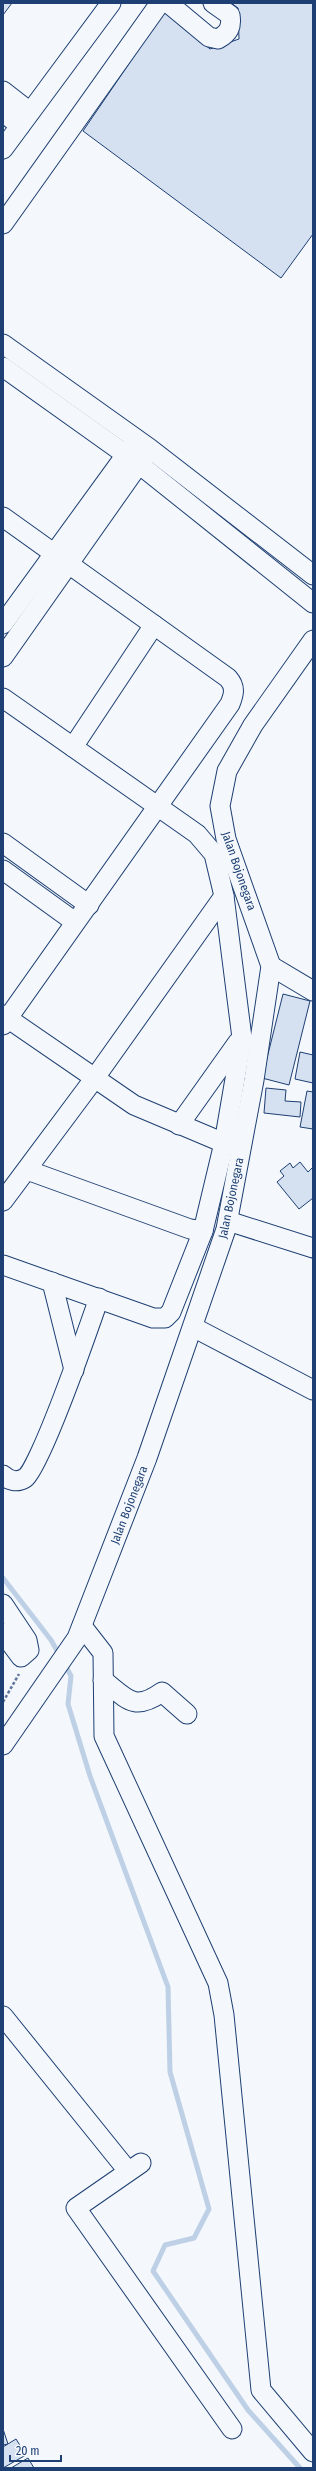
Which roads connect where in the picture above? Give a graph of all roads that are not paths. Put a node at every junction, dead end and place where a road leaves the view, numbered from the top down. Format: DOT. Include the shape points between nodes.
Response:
graph roads {
  1 [pos="111,3"];
  2 [pos="160,3"];
  3 [pos="168,3"];
  4 [pos="213,3"];
  5 [pos="3,91"];
  6 [pos="3,112"];
  7 [pos="25,119"];
  8 [pos="3,149"];
  9 [pos="3,224"];
  10 [pos="3,344"];
  11 [pos="3,367"];
  12 [pos="143,444"];
  13 [pos="132,460"];
  14 [pos="3,517"];
  15 [pos="53,554"];
  16 [pos="68,566"];
  17 [pos="313,575"];
  18 [pos="313,604"];
  19 [pos="3,624"];
  20 [pos="154,625"];
  21 [pos="313,640"];
  22 [pos="3,658"];
  23 [pos="3,698"];
  24 [pos="73,747"];
  25 [pos="156,805"];
  26 [pos="3,844"];
  27 [pos="3,870"];
  28 [pos="224,896"];
  29 [pos="89,905"];
  30 [pos="75,922"];
  31 [pos="272,966"];
  32 [pos="313,991"];
  33 [pos="4,1020"];
  34 [pos="242,1038"];
  35 [pos="94,1078"];
  36 [pos="180,1125"];
  37 [pos="224,1143"];
  38 [pos="27,1170"];
  39 [pos="3,1201"];
  40 [pos="228,1221"];
  41 [pos="203,1231"];
  42 [pos="313,1248"];
  43 [pos="3,1265"];
  44 [pos="52,1282"];
  45 [pos="99,1298"];
  46 [pos="193,1327"];
  47 [pos="74,1370"];
  48 [pos="313,1390"];
  49 [pos="3,1475"];
  50 [pos="3,1604"];
  51 [pos="80,1632"];
  52 [pos="3,1633"];
  53 [pos="103,1680"];
  54 [pos="187,1714"];
  55 [pos="3,1745"];
  56 [pos="3,2016"];
  57 [pos="232,2429"];
  58 [pos="313,2452"];
  1 -- 7 [label="street"];
  2 -- 9 [label="street"];
  3 -- 4 [label="street" via="209,37 218,39 227,34 231,24 230,15"];
  5 -- 7 [label="street"];
  6 -- 7 [label="street"];
  7 -- 8 [label="street"];
  10 -- 12 [label="street"];
  11 -- 13 [label="street"];
  12 -- 13 [label="street"];
  12 -- 17 [label="street"];
  13 -- 15 [label="street"];
  13 -- 16 [label="street"];
  13 -- 18 [label="street"];
  14 -- 15 [label="street"];
  15 -- 16 [label="street"];
  15 -- 19 [label="street"];
  16 -- 20 [label="street"];
  16 -- 22 [label="street"];
  20 -- 24 [label="street"];
  20 -- 25 [label="street" via="228,678 233,684 234,694 230,704"];
  21 -- 31 [label="street, Jalan Bojonegara" via="253,725 226,771 220,806 226,839"];
  23 -- 24 [label="street"];
  24 -- 25 [label="street"];
  25 -- 28 [label="street" via="197,834 214,854"];
  25 -- 29 [label="street"];
  26 -- 29 [label="street"];
  27 -- 30 [label="street"];
  28 -- 34 [label="street"];
  28 -- 35 [label="street"];
  29 -- 30 [label="street"];
  30 -- 33 [label="street"];
  31 -- 32 [label="street"];
  31 -- 40 [label="street, Jalan Bojonegara"];
  33 -- 35 [label="street"];
  34 -- 36 [label="street"];
  34 -- 37 [label="street"];
  35 -- 36 [label="street" via="134,1105"];
  35 -- 38 [label="street"];
  36 -- 37 [label="street"];
  37 -- 41 [label="street"];
  38 -- 39 [label="street"];
  38 -- 41 [label="street" via="190,1229"];
  40 -- 42 [label="street"];
  40 -- 46 [label="street, Jalan Bojonegara"];
  41 -- 45 [label="street" via="171,1312 165,1318 153,1318"];
  43 -- 44 [label="street"];
  44 -- 45 [label="street"];
  44 -- 47 [label="street"];
  45 -- 47 [label="street"];
  46 -- 48 [label="street"];
  46 -- 51 [label="street, Jalan Bojonegara" via="148,1458"];
  47 -- 49 [label="street" via="36,1461 26,1478 16,1481"];
  50 -- 52 [label="street" via="27,1640 29,1650 21,1657"];
  51 -- 53 [label="street" via="103,1653"];
  51 -- 55 [label="street, Jalan Bojonegara"];
  53 -- 54 [label="street" via="131,1702 148,1702 162,1692"];
  53 -- 58 [label="street" via="104,1736 218,1983 224,2015 261,2390"];
  56 -- 57 [label="street" via="135,2167 76,2208"];
}
